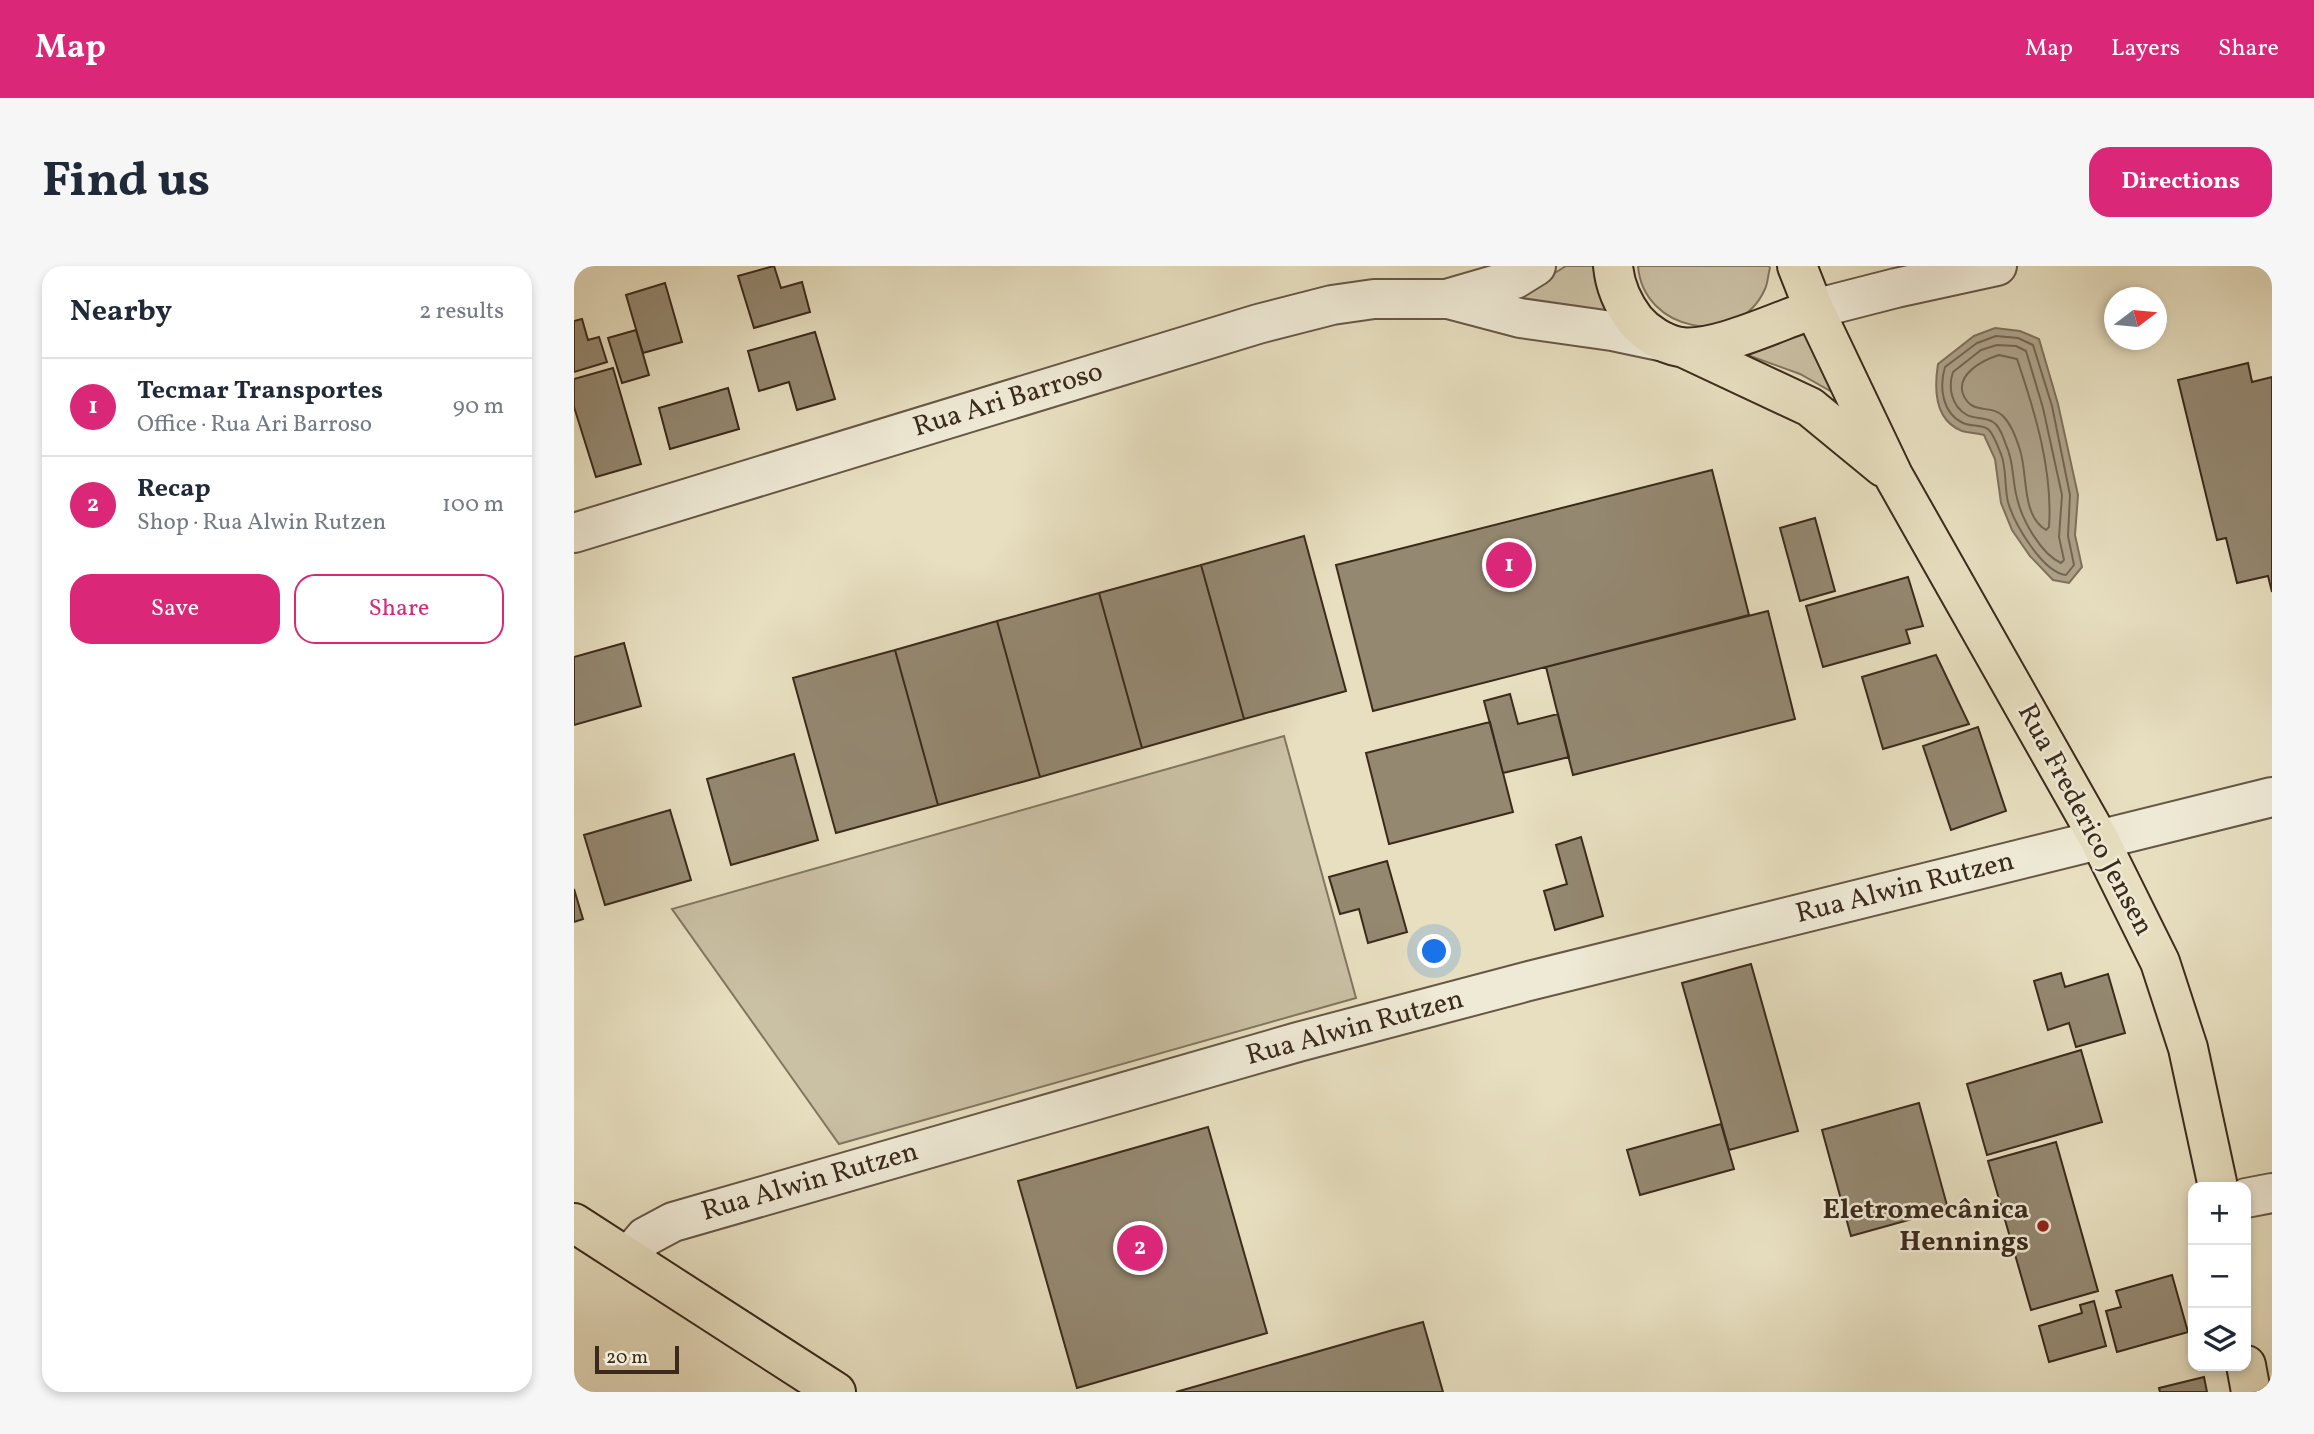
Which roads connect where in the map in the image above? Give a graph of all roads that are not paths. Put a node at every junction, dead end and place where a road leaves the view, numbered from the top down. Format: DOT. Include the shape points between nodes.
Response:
graph roads {
  1 [pos="1536,266"];
  2 [pos="1614,266"];
  3 [pos="1783,266"];
  4 [pos="1797,266"];
  5 [pos="1997,266"];
  6 [pos="1448,299"];
  7 [pos="1814,309"];
  8 [pos="1762,328"];
  9 [pos="1673,345"];
  10 [pos="1893,475"];
  11 [pos="574,533"];
  12 [pos="2272,797"];
  13 [pos="2099,839"];
  14 [pos="2217,1182"];
  15 [pos="2272,1193"];
  16 [pos="2251,1197"];
  17 [pos="574,1223"];
  18 [pos="628,1257"];
  19 [pos="2247,1371"];
  20 [pos="836,1392"];
  21 [pos="2251,1392"];
  1 -- 6 [label="street, Rua Ari Barroso" via="1515,279"];
  2 -- 9 [label="main road, Rua Frederico Jensen" via="1615,284 1625,308 1642,328"];
  3 -- 8 [label="main road" via="1784,290"];
  4 -- 7 [label="main road, Rua Frederico Jensen"];
  5 -- 7 [label="street"];
  6 -- 9 [label="street, Rua Ari Barroso" via="1520,318"];
  6 -- 11 [label="street, Rua Ari Barroso" via="1374,299 1304,311"];
  7 -- 8 [label="main road"];
  7 -- 10 [label="main road, Rua Frederico Jensen"];
  8 -- 9 [label="main road" via="1726,340"];
  9 -- 10 [label="main road, Rua Frederico Jensen" via="1810,407"];
  10 -- 13 [label="main road, Rua Frederico Jensen"];
  12 -- 13 [label="street, Rua Alwin Rutzen"];
  13 -- 14 [label="main road, Rua Frederico Jensen" via="2160,962 2188,1048"];
  13 -- 18 [label="street, Rua Alwin Rutzen" via="1475,995 1010,1123 673,1222 645,1237"];
  15 -- 16 [label="street"];
  17 -- 18 [label="main road"];
  18 -- 20 [label="main road"];
  19 -- 21 [label="main road"];
}
